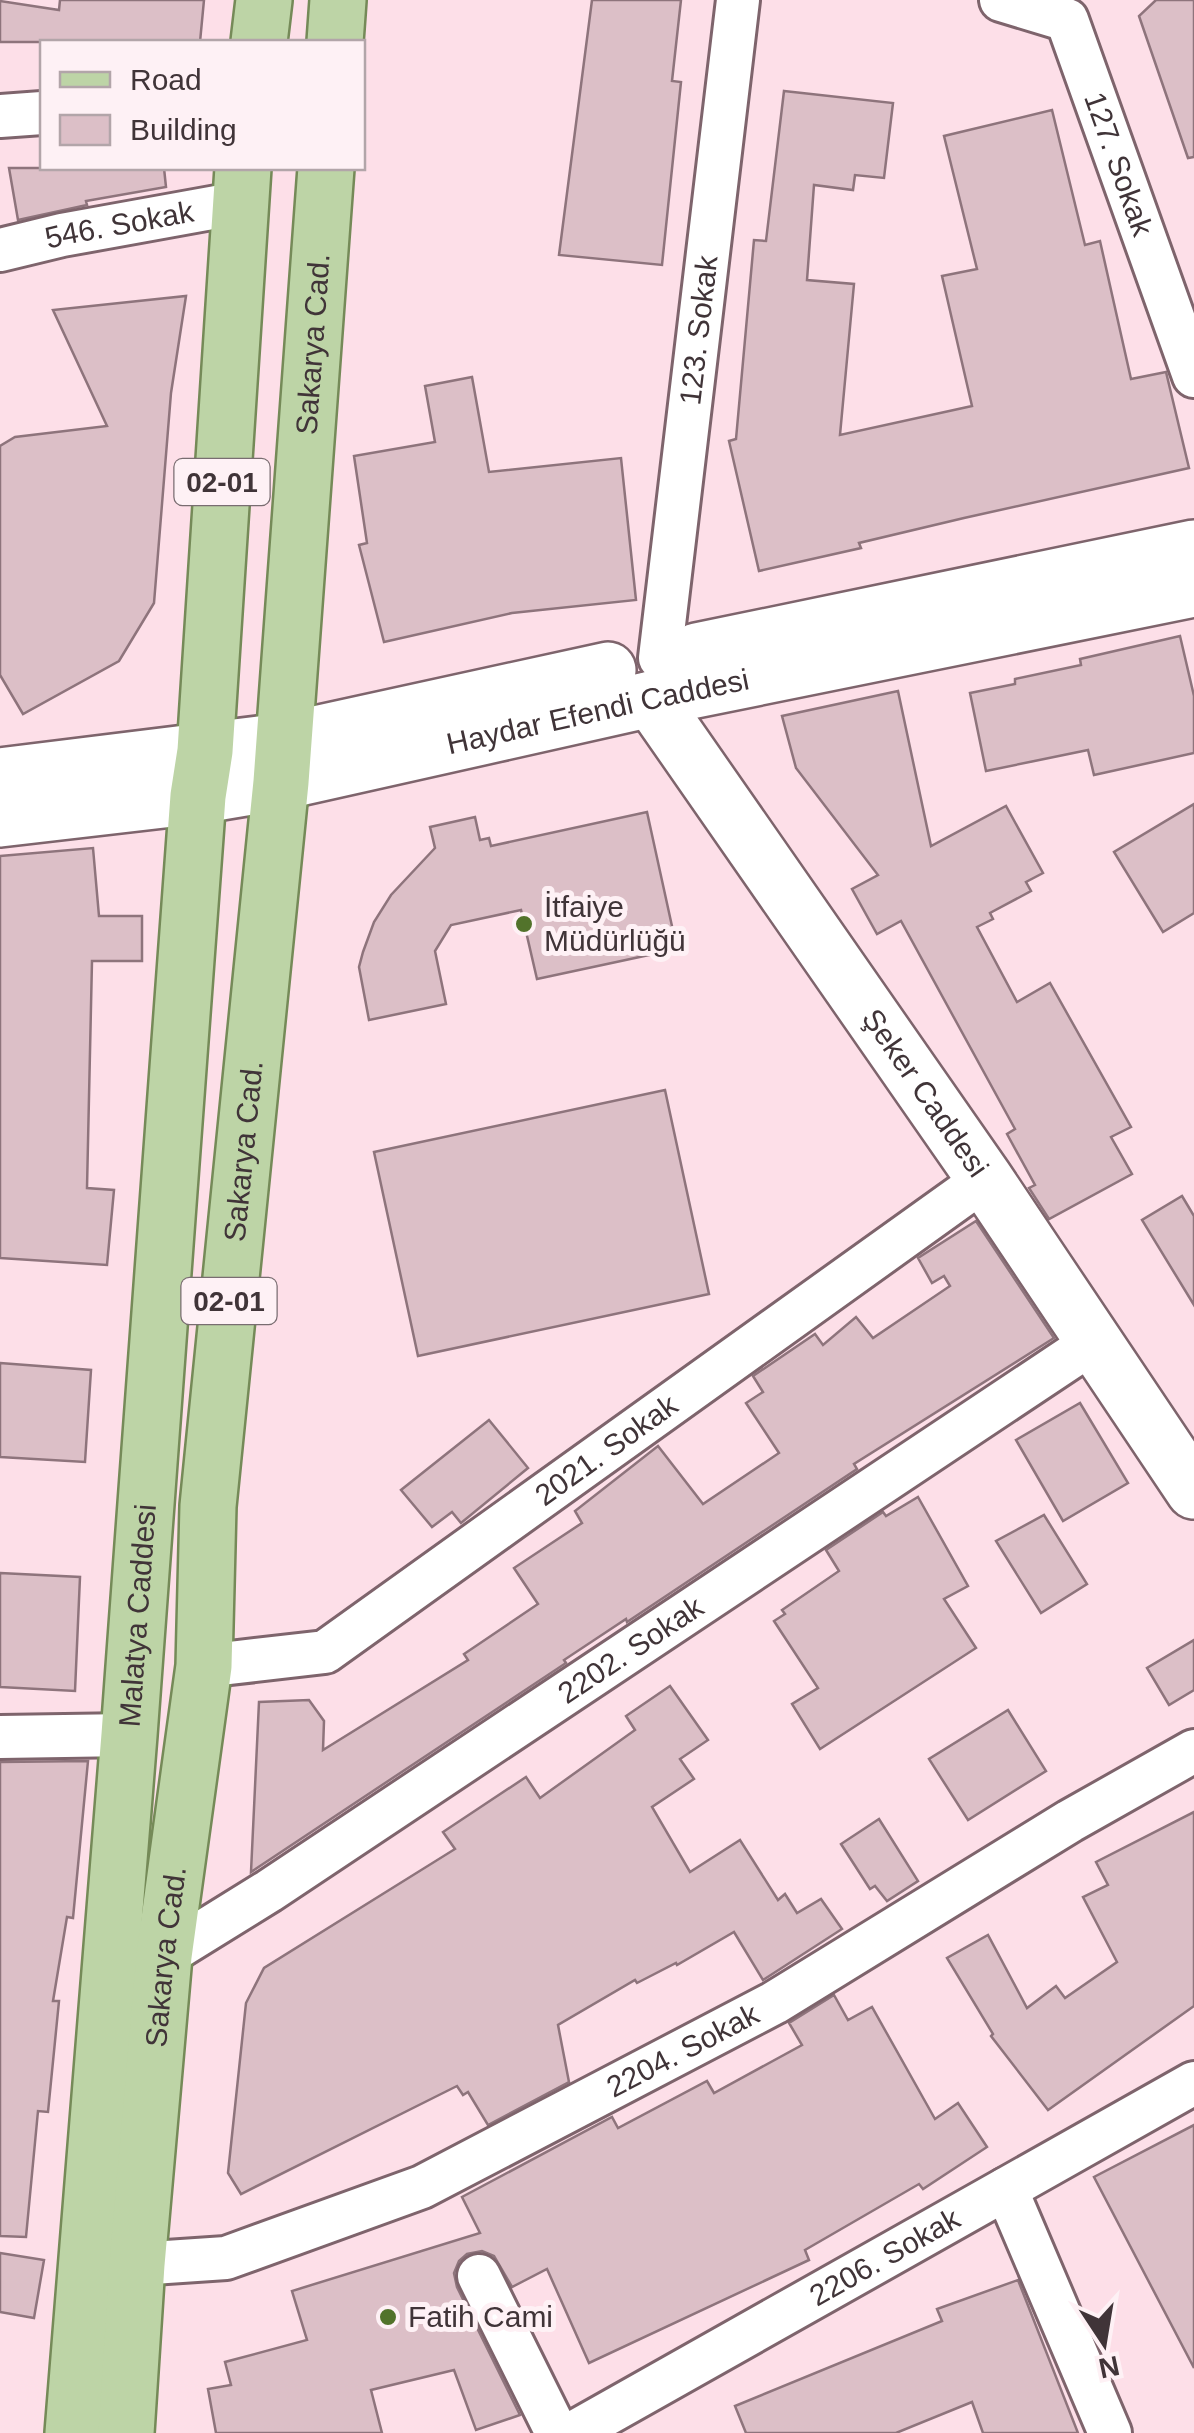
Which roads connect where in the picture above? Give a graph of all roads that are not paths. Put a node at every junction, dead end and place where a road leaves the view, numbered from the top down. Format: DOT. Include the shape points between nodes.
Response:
graph roads {
  1 [pos="264,0"];
  2 [pos="338,0"];
  3 [pos="738,0"];
  4 [pos="1001,0"];
  5 [pos="1082,10"];
  6 [pos="259,40"];
  7 [pos="335,40"];
  8 [pos="40,114"];
  9 [pos="0,116"];
  10 [pos="326,170"];
  11 [pos="241,185"];
  12 [pos="0,250"];
  13 [pos="1194,376"];
  14 [pos="1190,586"];
  15 [pos="656,679"];
  16 [pos="282,762"];
  17 [pos="202,774"];
  18 [pos="0,776"];
  19 [pos="0,820"];
  20 [pos="986,1179"];
  21 [pos="1092,1343"];
  22 [pos="1194,1491"];
  23 [pos="204,1666"];
  24 [pos="129,1735"];
  25 [pos="0,1737"];
  26 [pos="1194,1751"];
  27 [pos="164,1956"];
  28 [pos="1194,2083"];
  29 [pos="1006,2188"];
  30 [pos="137,2264"];
  31 [pos="479,2276"];
  32 [pos="72,2433"];
  33 [pos="126,2433"];
  34 [pos="557,2433"];
  35 [pos="572,2433"];
  36 [pos="1110,2433"];
  1 -- 6 [label="main road"];
  2 -- 7 [label="main road"];
  3 -- 15 [label="street, 123. Sokak"];
  4 -- 5 [label="street, 127. Sokak"];
  5 -- 13 [label="street, 127. Sokak"];
  8 -- 9 [label="street"];
  10 -- 16 [label="main road, Sakarya Cad. / 02-01"];
  11 -- 12 [label="street, 546. Sokak"];
  11 -- 17 [label="main road, 02-01"];
  14 -- 15 [label="main road, Haydar Efendi Caddesi"];
  15 -- 16 [label="main road, Haydar Efendi Caddesi"];
  15 -- 20 [label="main road, Şeker Caddesi"];
  16 -- 17 [label="main road, Haydar Efendi Caddesi"];
  16 -- 23 [label="main road, Sakarya Cad. / 02-01" via="208,1506"];
  17 -- 18 [label="main road, Haydar Efendi Caddesi"];
  17 -- 19 [label="main road, Haydar Efendi Caddesi"];
  17 -- 24 [label="main road, Malatya Caddesi"];
  20 -- 21 [label="main road, Şeker Caddesi"];
  20 -- 23 [label="street, 2021. Sokak" via="325,1652"];
  21 -- 22 [label="main road, Şeker Caddesi"];
  21 -- 27 [label="street, 2202. Sokak"];
  23 -- 27 [label="main road, Sakarya Cad. / 02-01"];
  24 -- 25 [label="street"];
  24 -- 32 [label="main road, Malatya Caddesi"];
  26 -- 30 [label="street, 2204. Sokak" via="774,2003 422,2187 226,2258"];
  27 -- 30 [label="main road, Sakarya Cad. / 02-01"];
  28 -- 29 [label="street, 2206. Sokak"];
  29 -- 35 [label="street, 2206. Sokak"];
  29 -- 36 [label="street"];
  30 -- 33 [label="main road, Sakarya Cad. / 02-01"];
  31 -- 34 [label="street"];
}
